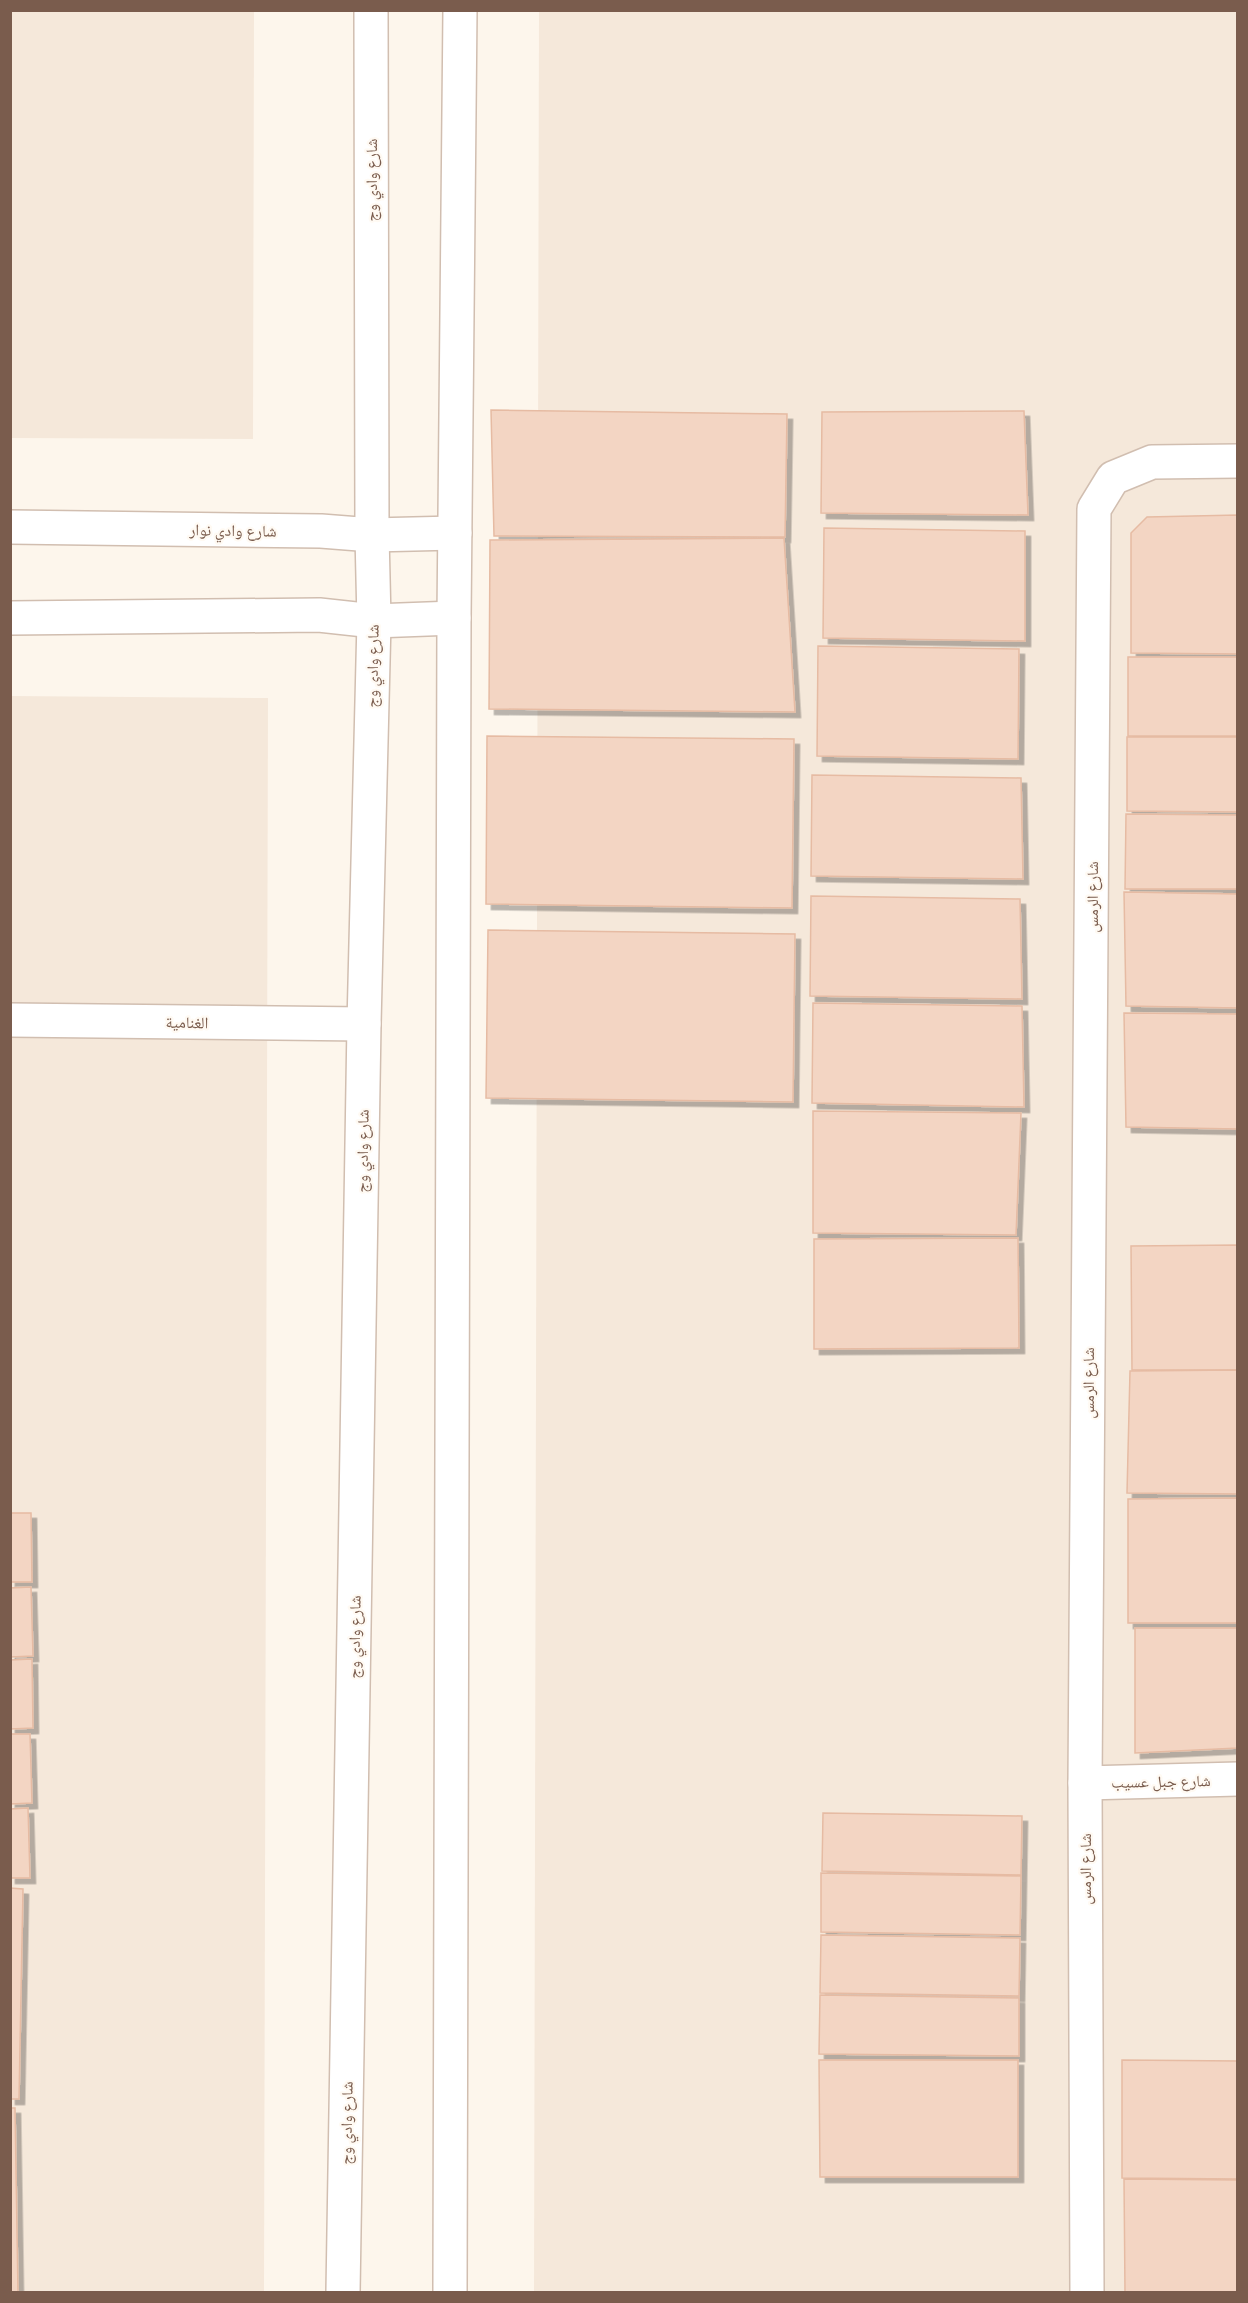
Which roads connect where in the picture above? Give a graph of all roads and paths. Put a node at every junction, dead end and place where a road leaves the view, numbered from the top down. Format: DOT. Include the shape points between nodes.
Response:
graph roads {
  1 [pos="371,10"];
  2 [pos="460,10"];
  3 [pos="1238,461"];
  4 [pos="10,527"];
  5 [pos="455,533"];
  6 [pos="372,534"];
  7 [pos="10,618"];
  8 [pos="454,618"];
  9 [pos="374,621"];
  10 [pos="10,1020"];
  11 [pos="364,1024"];
  12 [pos="1238,1779"];
  13 [pos="1085,1783"];
  14 [pos="343,2292"];
  15 [pos="450,2292"];
  16 [pos="1087,2292"];
  1 -- 6 [label="street, شارع وادي وج"];
  2 -- 5 [label="street"];
  3 -- 13 [label="street, شارع الرمس" via="1152,462 1113,478 1094,509"];
  4 -- 6 [label="street, شارع وادي نوار"];
  5 -- 6 [label="street, شارع وادي نوار"];
  5 -- 8 [label="street"];
  6 -- 9 [label="street, شارع وادي وج"];
  7 -- 9 [label="street" via="319,615"];
  8 -- 9 [label="street"];
  8 -- 15 [label="street"];
  9 -- 11 [label="street, شارع وادي وج"];
  10 -- 11 [label="street, الغنامية"];
  11 -- 14 [label="street, شارع وادي وج"];
  12 -- 13 [label="street, شارع جبل عسيب"];
  13 -- 16 [label="street, شارع الرمس"];
}
